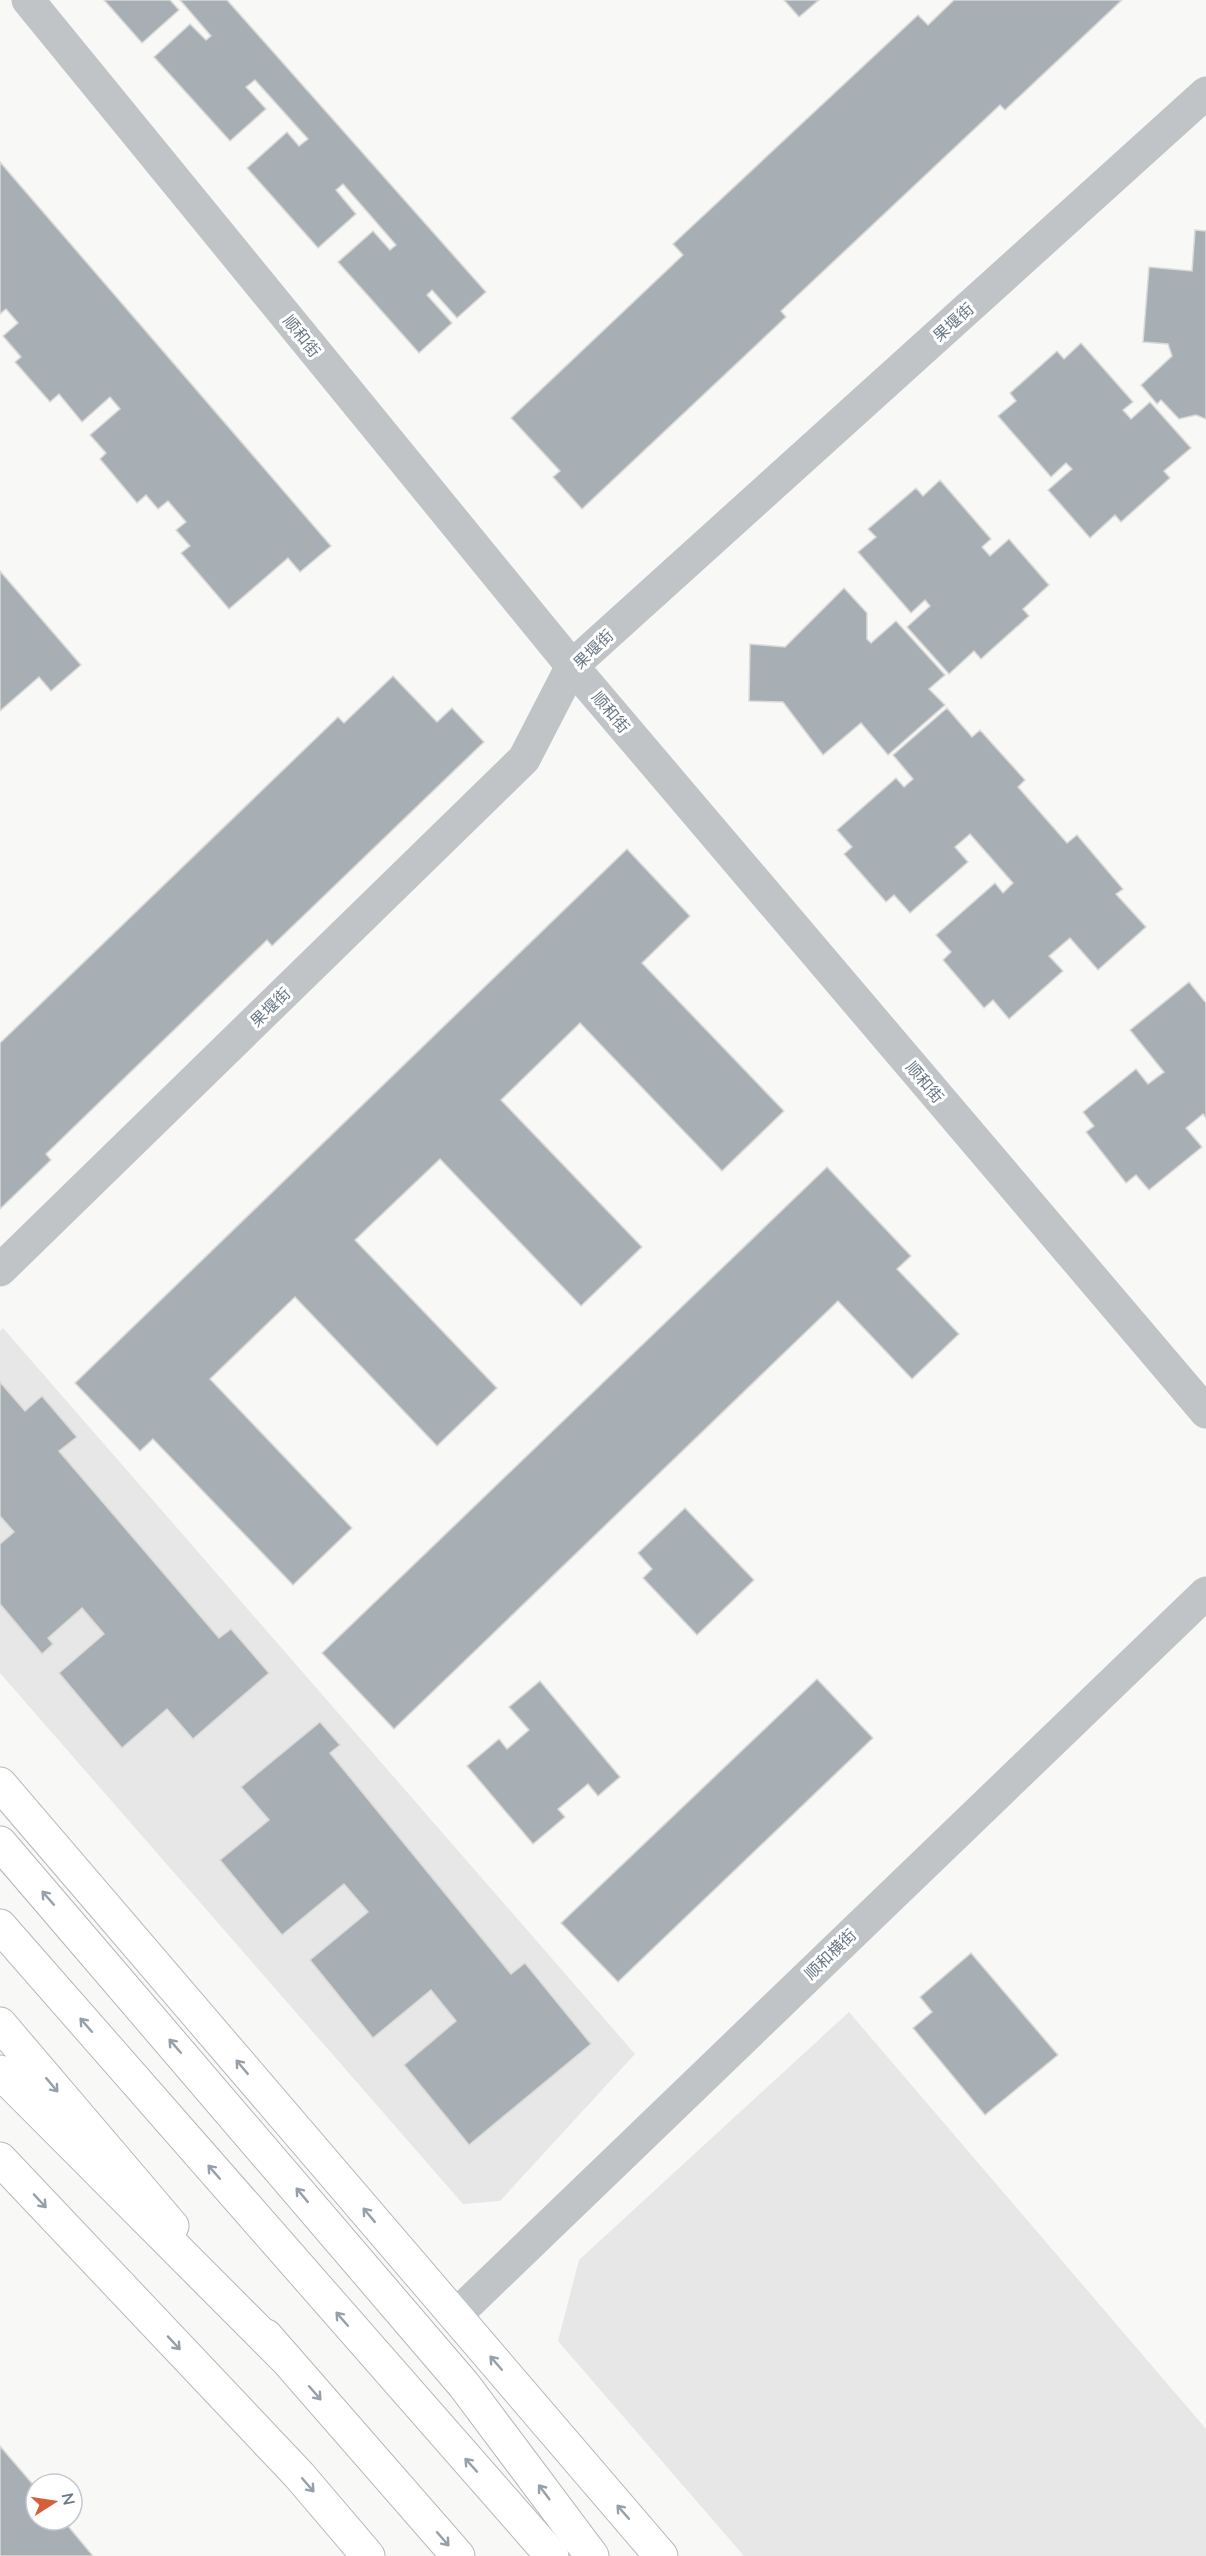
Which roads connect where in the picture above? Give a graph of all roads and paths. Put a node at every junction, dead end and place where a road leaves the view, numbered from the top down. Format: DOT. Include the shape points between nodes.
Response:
graph roads {
  1 [pos="28,0"];
  2 [pos="1206,93"];
  3 [pos="572,666"];
  4 [pos="0,1270"];
  5 [pos="1206,1412"];
  6 [pos="1206,1593"];
  7 [pos="0,1784"];
  8 [pos="0,1843"];
  9 [pos="0,1926"];
  10 [pos="0,2024"];
  11 [pos="0,2072"];
  12 [pos="0,2159"];
  13 [pos="396,2248"];
  14 [pos="455,2316"];
  15 [pos="406,2317"];
  16 [pos="284,2357"];
  17 [pos="368,2556"];
  18 [pos="458,2556"];
  19 [pos="552,2556"];
  20 [pos="592,2556"];
  21 [pos="661,2556"];
  1 -- 3 [label="street, 顺和街"];
  2 -- 3 [label="street, 果堰街"];
  3 -- 4 [label="street, 果堰街" via="524,759"];
  3 -- 5 [label="street, 顺和街"];
  6 -- 14 [label="street, 顺和横街"];
  13 -- 7 [label="main road, one-way"];
  15 -- 8 [label="main road, one-way"];
  19 -- 9 [label="main road, one-way"];
  10 -- 16 [label="main road, one-way"];
  11 -- 16 [label="main road"];
  12 -- 17 [label="main road, one-way" via="298,2475"];
  13 -- 14 [label="main road"];
  13 -- 15 [label="main road"];
  21 -- 14 [label="main road, one-way"];
  20 -- 15 [label="main road, one-way" via="464,2385"];
  16 -- 18 [label="main road, one-way"];
}
